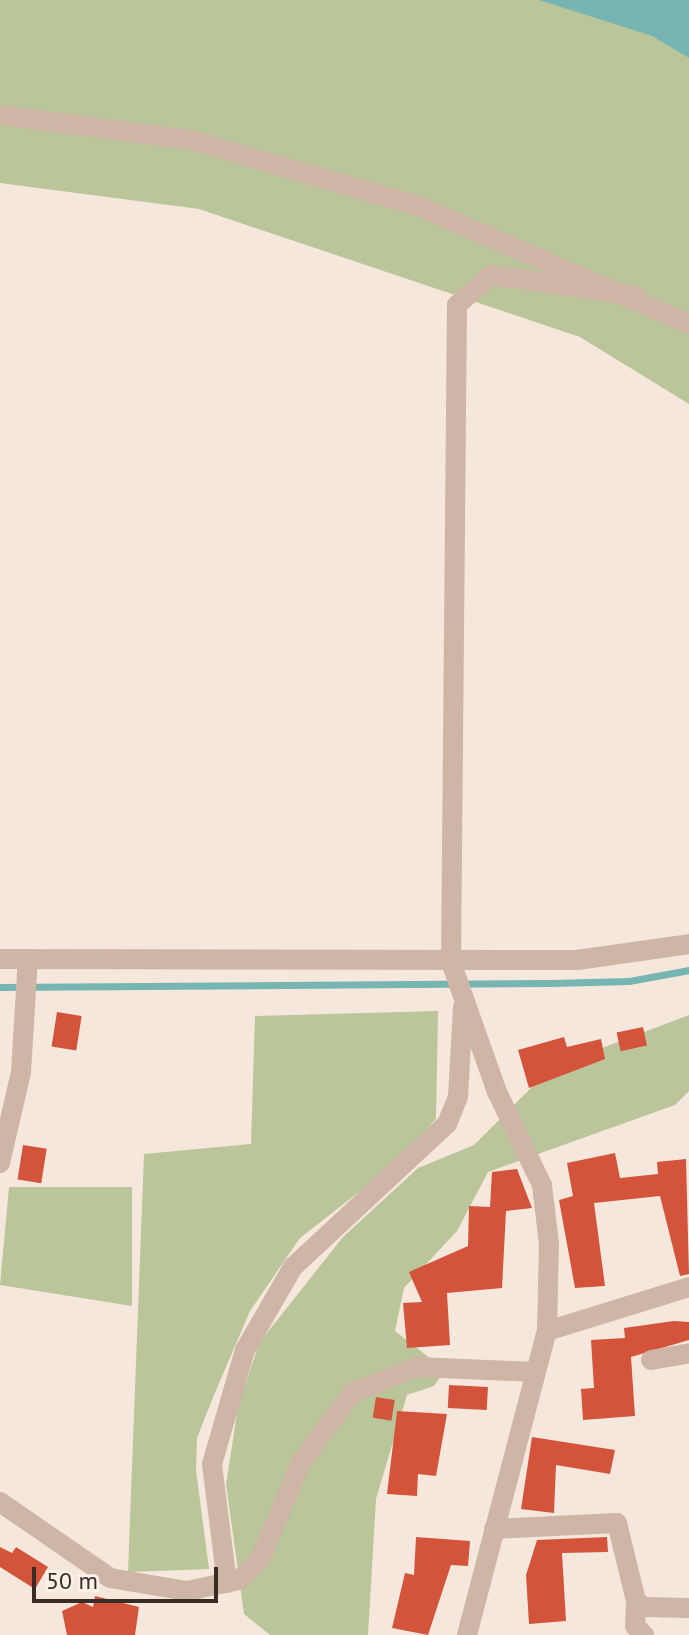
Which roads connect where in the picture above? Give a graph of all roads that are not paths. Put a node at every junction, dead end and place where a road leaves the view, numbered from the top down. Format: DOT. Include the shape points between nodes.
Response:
graph roads {
  1 [pos="0,115"];
  2 [pos="636,296"];
  3 [pos="689,324"];
  4 [pos="689,944"];
  5 [pos="0,959"];
  6 [pos="28,959"];
  7 [pos="451,962"];
  8 [pos="464,996"];
  9 [pos="0,1163"];
  10 [pos="689,1287"];
  11 [pos="547,1331"];
  12 [pos="689,1353"];
  13 [pos="651,1360"];
  14 [pos="535,1372"];
  15 [pos="0,1502"];
  16 [pos="494,1529"];
  17 [pos="227,1583"];
  18 [pos="636,1601"];
  19 [pos="689,1608"];
  20 [pos="467,1635"];
  21 [pos="644,1635"];
  1 -- 2 [label="street" via="191,140 418,206"];
  2 -- 3 [label="street"];
  2 -- 7 [label="street" via="491,275 457,305"];
  4 -- 7 [label="street" via="577,960"];
  5 -- 6 [label="street"];
  6 -- 7 [label="street"];
  6 -- 9 [label="street" via="21,1072"];
  7 -- 8 [label="street"];
  8 -- 11 [label="street" via="497,1092 542,1185"];
  8 -- 17 [label="street" via="458,1097 447,1124 293,1267 245,1350 212,1464"];
  10 -- 11 [label="street"];
  11 -- 14 [label="street"];
  12 -- 13 [label="street"];
  14 -- 16 [label="street"];
  14 -- 17 [label="street" via="417,1367 352,1393 301,1462 260,1560"];
  15 -- 17 [label="street" via="110,1578 187,1591"];
  16 -- 18 [label="street" via="617,1523"];
  16 -- 20 [label="street"];
  18 -- 19 [label="street"];
  18 -- 21 [label="street" via="635,1626"];
}
